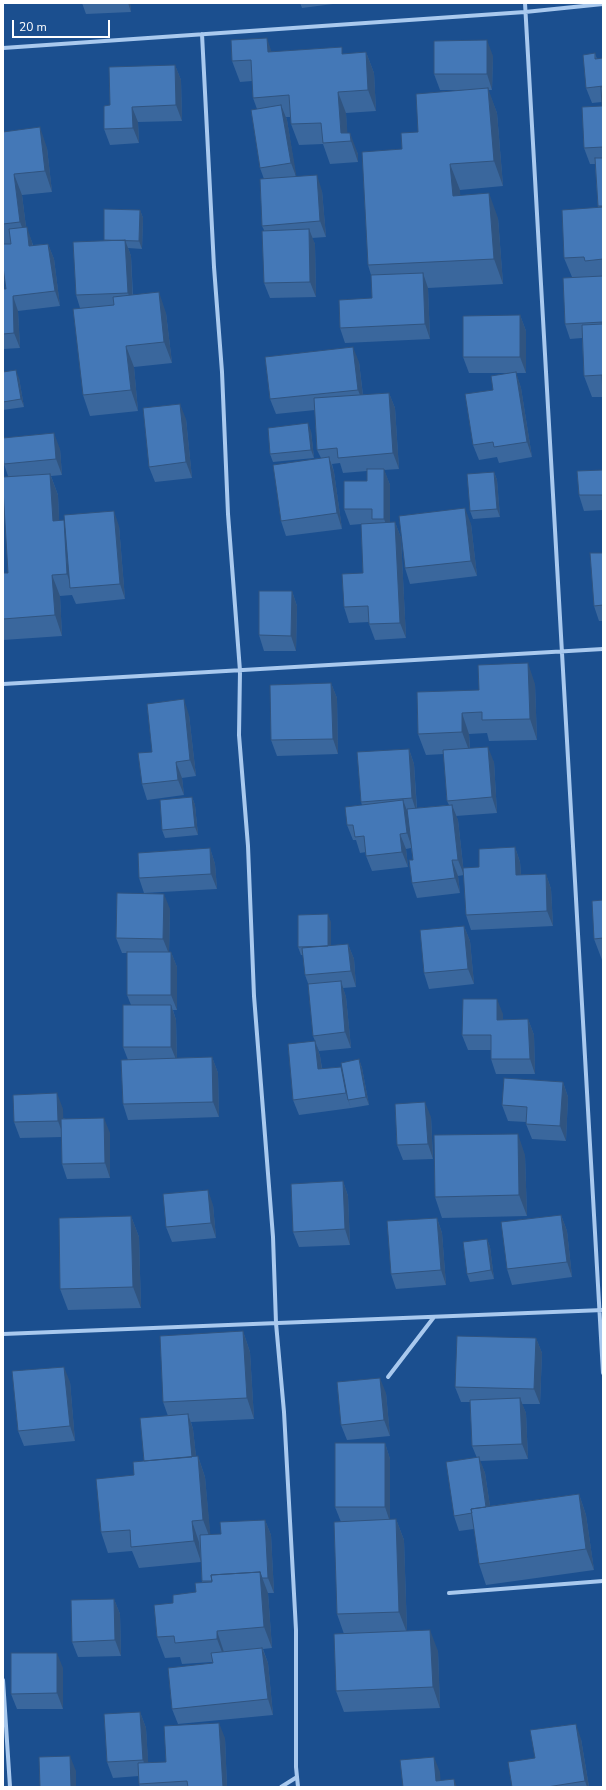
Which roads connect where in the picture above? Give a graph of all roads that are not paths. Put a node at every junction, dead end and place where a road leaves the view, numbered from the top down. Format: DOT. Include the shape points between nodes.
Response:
graph roads {
  1 [pos="525,3"];
  2 [pos="603,4"];
  3 [pos="525,12"];
  4 [pos="202,34"];
  5 [pos="3,48"];
  6 [pos="603,649"];
  7 [pos="562,652"];
  8 [pos="240,671"];
  9 [pos="3,684"];
  10 [pos="601,1310"];
  11 [pos="434,1317"];
  12 [pos="276,1323"];
  13 [pos="3,1334"];
  14 [pos="603,1373"];
  15 [pos="388,1377"];
  16 [pos="603,1581"];
  17 [pos="449,1593"];
  18 [pos="3,1680"];
  19 [pos="297,1777"];
  20 [pos="10,1787"];
  21 [pos="281,1787"];
  22 [pos="298,1787"];
  1 -- 3 [label="street"];
  2 -- 3 [label="street"];
  3 -- 4 [label="street"];
  3 -- 7 [label="street"];
  4 -- 5 [label="street"];
  4 -- 8 [label="street" via="228,514"];
  6 -- 7 [label="street"];
  7 -- 8 [label="street"];
  7 -- 10 [label="street"];
  8 -- 9 [label="street"];
  8 -- 12 [label="street" via="239,735 248,846 254,996 273,1237"];
  10 -- 11 [label="street"];
  10 -- 14 [label="street"];
  11 -- 12 [label="street"];
  11 -- 15 [label="street"];
  12 -- 13 [label="street"];
  12 -- 19 [label="street" via="284,1412 296,1630"];
  16 -- 17 [label="street"];
  18 -- 20 [label="street"];
  19 -- 21 [label="street"];
  19 -- 22 [label="street"];
}
